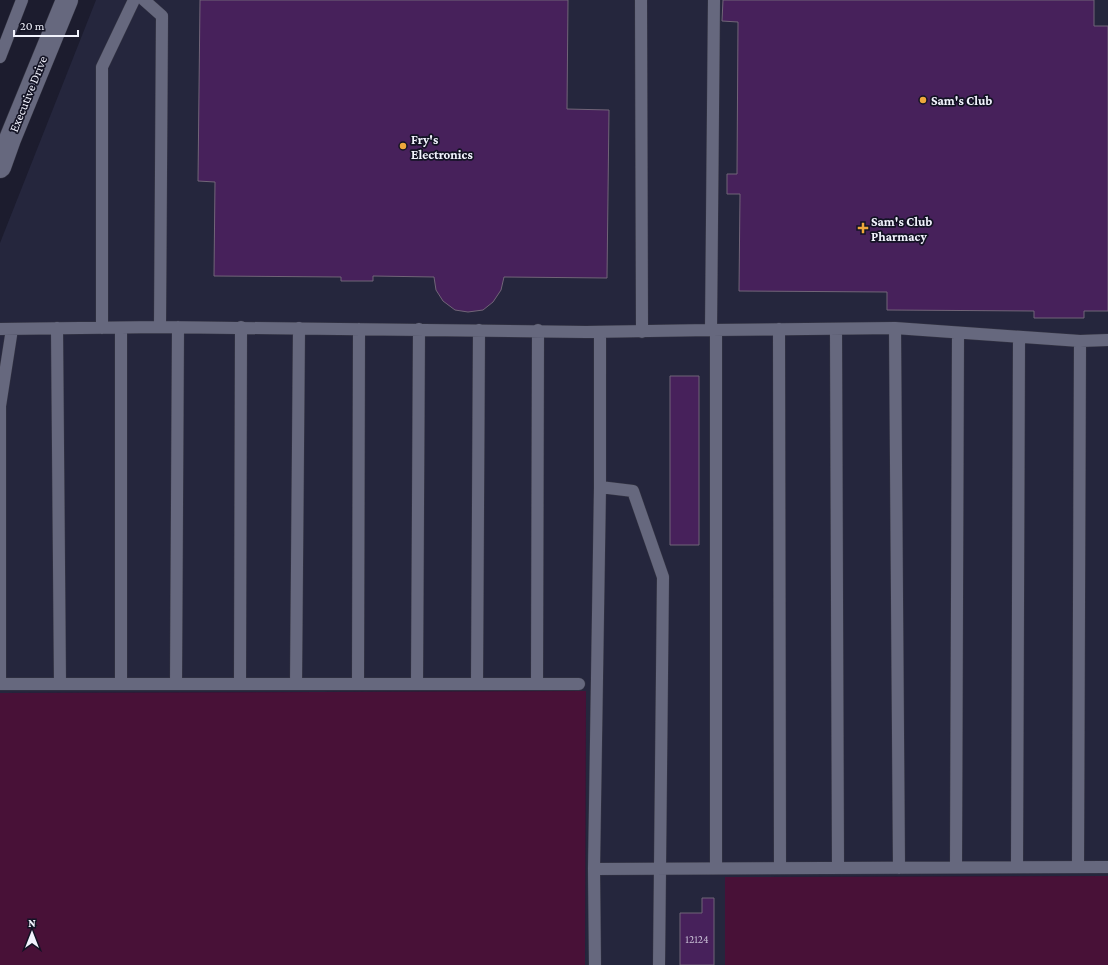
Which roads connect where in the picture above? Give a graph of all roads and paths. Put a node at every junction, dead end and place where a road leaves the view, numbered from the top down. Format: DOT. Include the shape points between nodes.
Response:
graph roads {
  1 [pos="22,0"];
  2 [pos="67,0"];
  3 [pos="134,0"];
  4 [pos="144,0"];
  5 [pos="641,0"];
  6 [pos="714,0"];
  7 [pos="0,57"];
  8 [pos="0,167"];
  9 [pos="160,327"];
  10 [pos="178,327"];
  11 [pos="241,327"];
  12 [pos="57,328"];
  13 [pos="102,328"];
  14 [pos="121,328"];
  15 [pos="299,328"];
  16 [pos="896,328"];
  17 [pos="0,329"];
  18 [pos="12,329"];
  19 [pos="359,329"];
  20 [pos="419,329"];
  21 [pos="779,329"];
  22 [pos="836,329"];
  23 [pos="479,330"];
  24 [pos="538,330"];
  25 [pos="714,330"];
  26 [pos="600,332"];
  27 [pos="642,332"];
  28 [pos="958,333"];
  29 [pos="1019,336"];
  30 [pos="1108,340"];
  31 [pos="1080,341"];
  32 [pos="600,487"];
  33 [pos="0,684"];
  34 [pos="60,684"];
  35 [pos="121,684"];
  36 [pos="176,684"];
  37 [pos="240,684"];
  38 [pos="296,684"];
  39 [pos="358,684"];
  40 [pos="417,684"];
  41 [pos="477,684"];
  42 [pos="537,684"];
  43 [pos="579,684"];
  44 [pos="956,867"];
  45 [pos="1017,867"];
  46 [pos="1078,867"];
  47 [pos="1108,867"];
  48 [pos="661,868"];
  49 [pos="716,868"];
  50 [pos="780,868"];
  51 [pos="838,868"];
  52 [pos="899,868"];
  53 [pos="594,869"];
  54 [pos="595,965"];
  55 [pos="660,965"];
  1 -- 7 [label="lane"];
  2 -- 8 [label="street, Executive Drive"];
  3 -- 13 [label="lane" via="102,67"];
  4 -- 9 [label="lane" via="162,16"];
  5 -- 27 [label="lane"];
  6 -- 25 [label="lane"];
  9 -- 10 [label="lane"];
  9 -- 14 [label="lane"];
  10 -- 11 [label="lane"];
  10 -- 36 [label="lane"];
  11 -- 15 [label="lane"];
  11 -- 37 [label="lane"];
  12 -- 13 [label="lane"];
  12 -- 18 [label="lane"];
  12 -- 34 [label="lane"];
  13 -- 14 [label="lane"];
  14 -- 35 [label="lane"];
  15 -- 19 [label="lane"];
  15 -- 38 [label="lane"];
  16 -- 22 [label="lane"];
  16 -- 28 [label="lane"];
  16 -- 52 [label="lane"];
  17 -- 18 [label="lane"];
  18 -- 33 [label="lane" via="0,406"];
  19 -- 20 [label="lane"];
  19 -- 39 [label="lane"];
  20 -- 23 [label="lane"];
  20 -- 40 [label="lane"];
  21 -- 22 [label="lane"];
  21 -- 25 [label="lane"];
  21 -- 50 [label="lane"];
  22 -- 51 [label="lane"];
  23 -- 24 [label="lane"];
  23 -- 41 [label="lane"];
  24 -- 26 [label="lane"];
  24 -- 42 [label="lane"];
  25 -- 27 [label="lane"];
  25 -- 49 [label="lane"];
  26 -- 27 [label="lane"];
  26 -- 32 [label="lane"];
  28 -- 29 [label="lane"];
  28 -- 44 [label="lane"];
  29 -- 31 [label="lane"];
  29 -- 45 [label="lane"];
  30 -- 31 [label="lane"];
  31 -- 46 [label="lane"];
  32 -- 48 [label="lane" via="633,491 663,577"];
  32 -- 53 [label="lane"];
  33 -- 34 [label="lane"];
  34 -- 35 [label="lane"];
  35 -- 36 [label="lane"];
  36 -- 37 [label="lane"];
  37 -- 38 [label="lane"];
  38 -- 39 [label="lane"];
  39 -- 40 [label="lane"];
  40 -- 41 [label="lane"];
  41 -- 42 [label="lane"];
  42 -- 43 [label="lane"];
  44 -- 45 [label="lane"];
  44 -- 52 [label="lane"];
  45 -- 46 [label="lane"];
  46 -- 47 [label="lane"];
  48 -- 49 [label="lane"];
  48 -- 53 [label="lane"];
  48 -- 55 [label="lane"];
  49 -- 50 [label="lane"];
  50 -- 51 [label="lane"];
  51 -- 52 [label="lane"];
  53 -- 54 [label="lane"];
}
